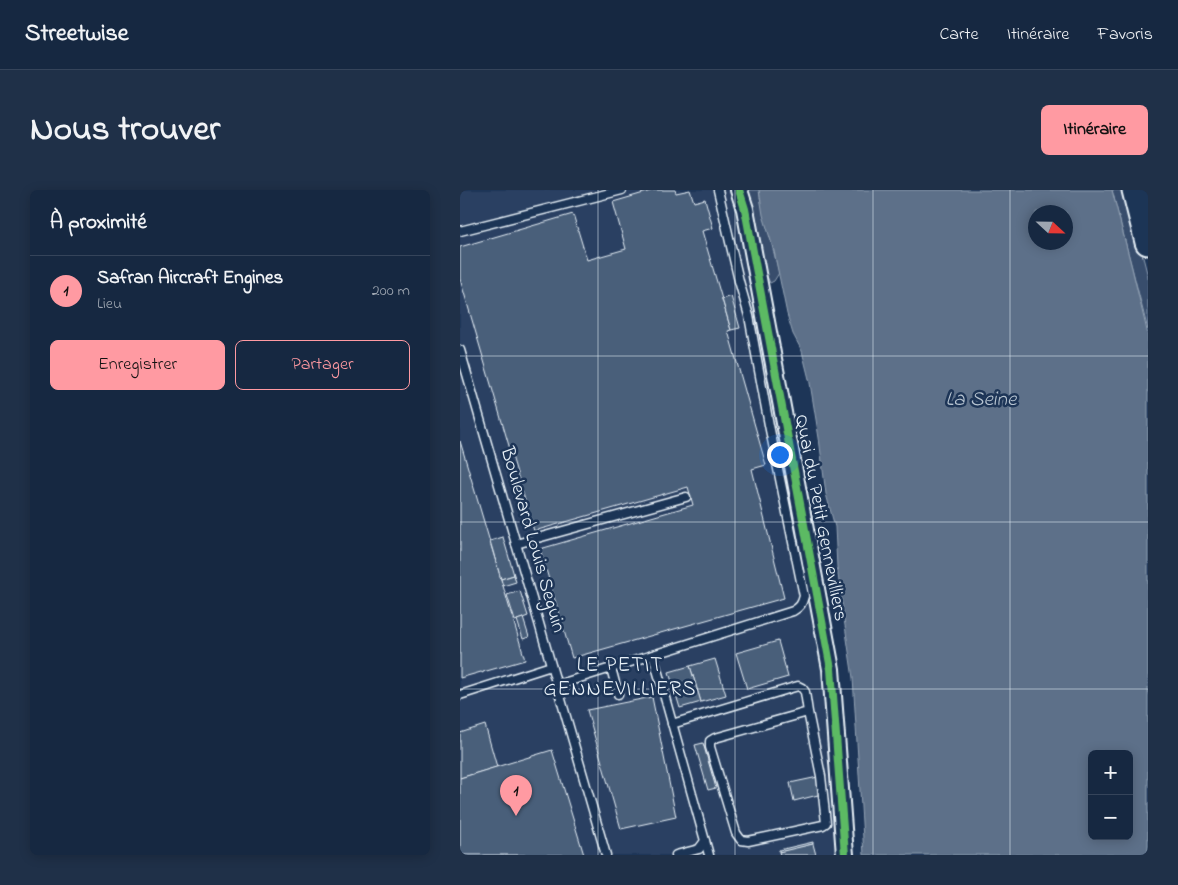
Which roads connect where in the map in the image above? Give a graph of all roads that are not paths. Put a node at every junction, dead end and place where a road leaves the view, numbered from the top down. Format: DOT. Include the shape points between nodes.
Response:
graph roads {
  1 [pos="622,190"];
  2 [pos="718,190"];
  3 [pos="739,190"];
  4 [pos="1135,190"];
  5 [pos="460,232"];
  6 [pos="1148,242"];
  7 [pos="460,350"];
  8 [pos="686,497"];
  9 [pos="516,544"];
  10 [pos="652,655"];
  11 [pos="551,666"];
  12 [pos="611,668"];
  13 [pos="557,684"];
  14 [pos="618,694"];
  15 [pos="460,695"];
  16 [pos="808,712"];
  17 [pos="672,724"];
  18 [pos="705,841"];
  19 [pos="606,855"];
  20 [pos="676,855"];
  21 [pos="709,855"];
  22 [pos="845,855"];
  1 -- 5 [label="lane"];
  2 -- 10 [label="lane" via="749,316 804,596 800,607 793,611"];
  3 -- 22 [label="street, Quai du Petit Gennevilliers" via="831,669"];
  4 -- 6 [label="main road"];
  7 -- 9 [label="lane, Boulevard Louis Seguin"];
  8 -- 9 [label="lane"];
  9 -- 11 [label="lane, Boulevard Louis Seguin"];
  10 -- 12 [label="lane"];
  10 -- 17 [label="lane"];
  11 -- 13 [label="lane, Boulevard Louis Seguin"];
  11 -- 15 [label="lane"];
  12 -- 13 [label="lane"];
  12 -- 14 [label="lane"];
  13 -- 19 [label="lane, Boulevard Louis Seguin"];
  16 -- 16 [label="lane" via="710,741 736,834 741,840 826,823 821,776"];
  16 -- 17 [label="lane" via="805,692 798,686"];
  17 -- 18 [label="lane"];
  18 -- 20 [label="lane" via="699,849"];
  18 -- 21 [label="lane"];
}
